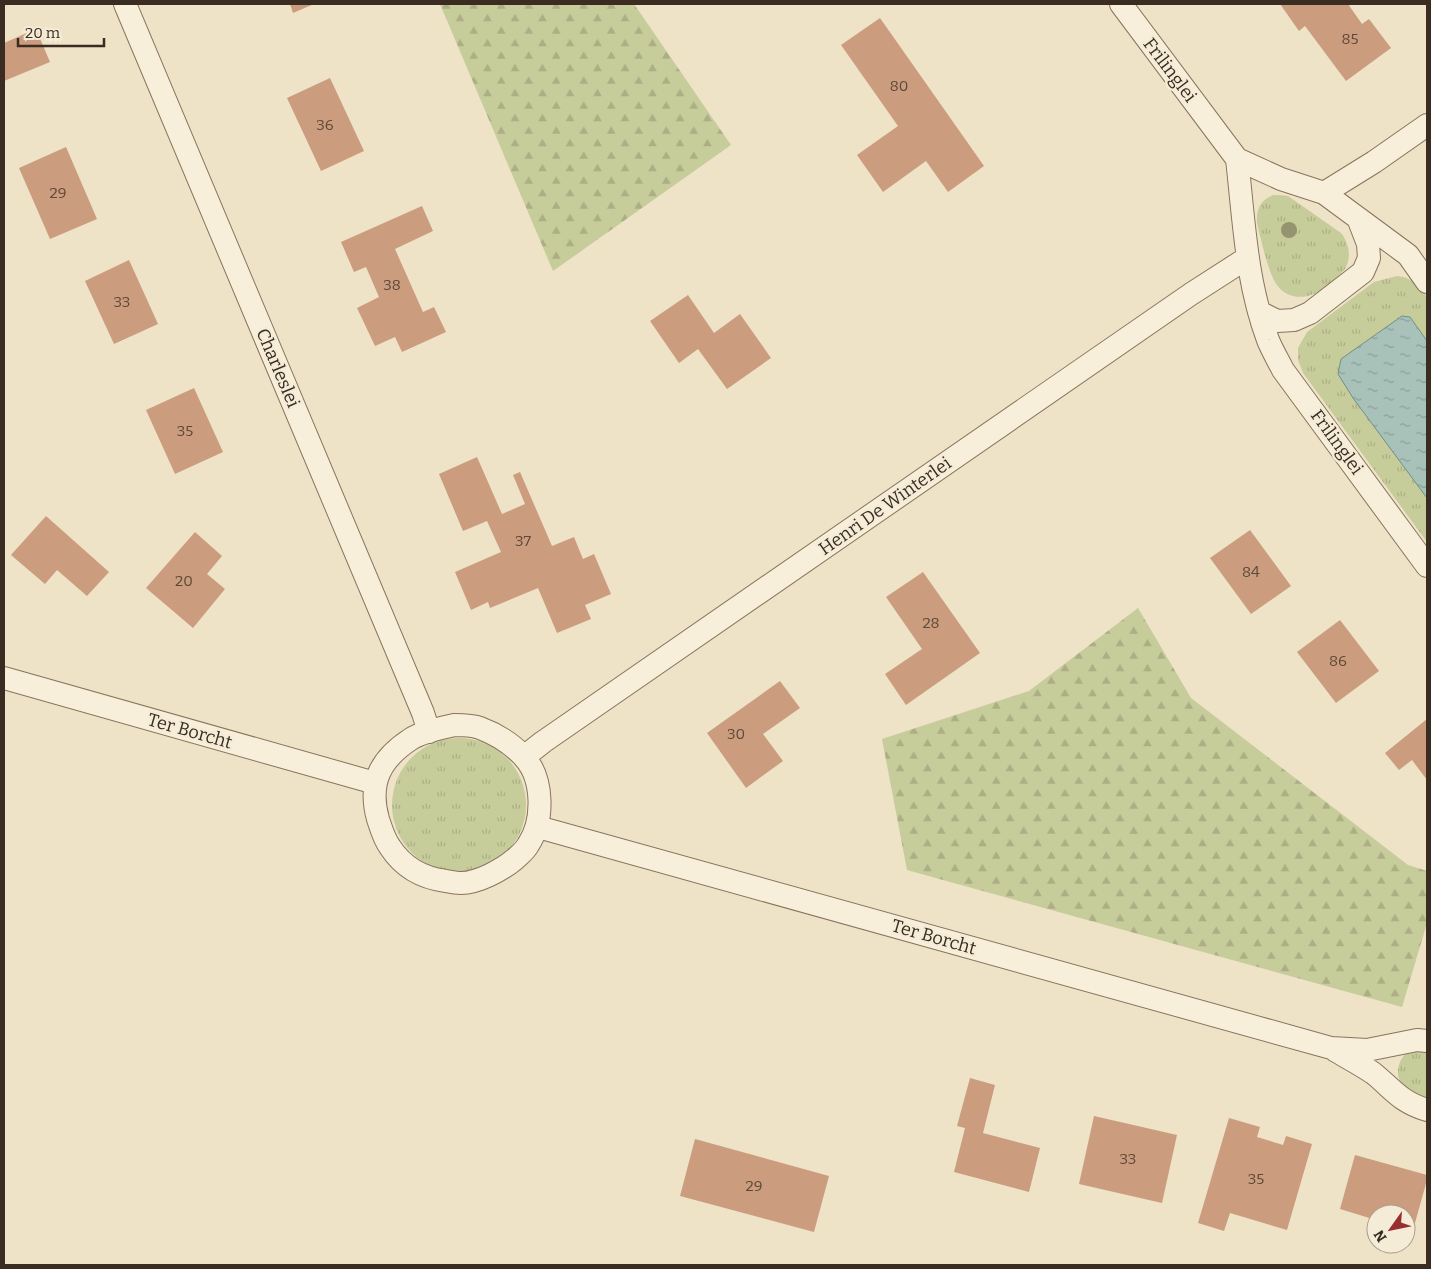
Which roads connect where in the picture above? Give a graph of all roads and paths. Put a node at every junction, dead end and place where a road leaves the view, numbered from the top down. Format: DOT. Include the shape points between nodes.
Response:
graph roads {
  1 [pos="125,4"];
  2 [pos="1121,4"];
  3 [pos="1427,125"];
  4 [pos="1237,160"];
  5 [pos="1324,193"];
  6 [pos="1357,217"];
  7 [pos="1247,258"];
  8 [pos="1427,282"];
  9 [pos="1259,312"];
  10 [pos="1427,566"];
  11 [pos="4,678"];
  12 [pos="429,732"];
  13 [pos="524,757"];
  14 [pos="375,782"];
  15 [pos="538,827"];
  16 [pos="1427,1041"];
  17 [pos="1331,1048"];
  18 [pos="1427,1110"];
  1 -- 12 [label="street, Charleslei"];
  2 -- 4 [label="street, Frilinglei"];
  3 -- 5 [label="street"];
  4 -- 5 [label="street, Frilinglei" via="1281,180"];
  4 -- 7 [label="street, Frilinglei"];
  5 -- 6 [label="street, Frilinglei"];
  6 -- 8 [label="street, Frilinglei" via="1408,256"];
  6 -- 9 [label="street" via="1368,244 1369,258 1363,272 1310,312 1294,320 1277,321"];
  7 -- 9 [label="street, Frilinglei"];
  7 -- 13 [label="street, Henri De Winterlei"];
  9 -- 10 [label="street, Frilinglei" via="1269,342 1284,370"];
  11 -- 14 [label="street, Ter Borcht"];
  12 -- 13 [label="street" via="454,725 478,727 503,739"];
  12 -- 14 [label="street" via="412,737 397,750 383,764"];
  13 -- 15 [label="street" via="534,774 541,804"];
  14 -- 15 [label="street" via="374,805 389,845 411,869 432,879 462,884 487,877 508,865 528,847"];
  15 -- 17 [label="street, Ter Borcht"];
  16 -- 17 [label="street, Ter Borcht" via="1367,1050"];
  17 -- 18 [label="street, Ter Borcht" via="1370,1071 1403,1100"];
}
